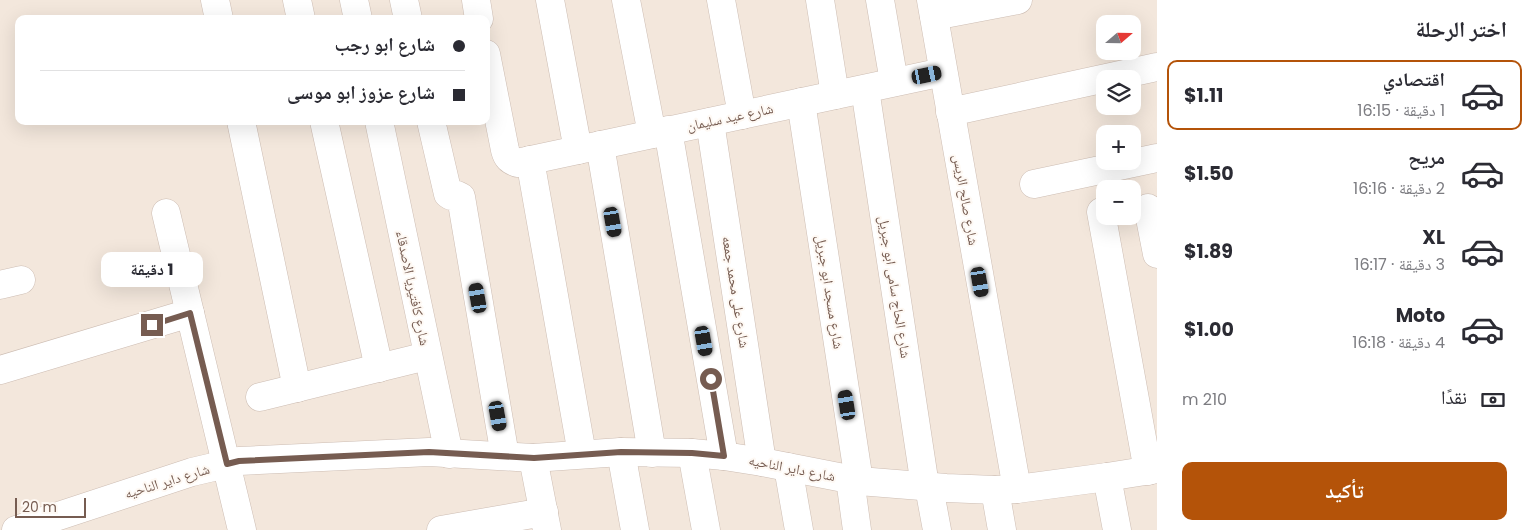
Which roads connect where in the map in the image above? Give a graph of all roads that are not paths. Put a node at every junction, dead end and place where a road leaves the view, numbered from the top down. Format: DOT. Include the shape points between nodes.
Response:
graph roads {
  1 [pos="215,0"];
  2 [pos="297,0"];
  3 [pos="354,0"];
  4 [pos="404,0"];
  5 [pos="476,0"];
  6 [pos="550,0"];
  7 [pos="626,0"];
  8 [pos="721,0"];
  9 [pos="820,0"];
  10 [pos="880,0"];
  11 [pos="1018,0"];
  12 [pos="932,8"];
  13 [pos="218,15"];
  14 [pos="300,15"];
  15 [pos="357,15"];
  16 [pos="407,15"];
  17 [pos="479,15"];
  18 [pos="1157,67"];
  19 [pos="943,72"];
  20 [pos="490,74"];
  21 [pos="894,82"];
  22 [pos="865,88"];
  23 [pos="835,95"];
  24 [pos="801,102"];
  25 [pos="950,112"];
  26 [pos="742,115"];
  27 [pos="710,122"];
  28 [pos="242,125"];
  29 [pos="325,125"];
  30 [pos="380,125"];
  31 [pos="432,125"];
  32 [pos="660,132"];
  33 [pos="589,147"];
  34 [pos="1157,158"];
  35 [pos="523,161"];
  36 [pos="1034,184"];
  37 [pos="1148,208"];
  38 [pos="166,213"];
  39 [pos="1104,225"];
  40 [pos="1157,254"];
  41 [pos="190,313"];
  42 [pos="428,356"];
  43 [pos="379,368"];
  44 [pos="0,370"];
  45 [pos="297,388"];
  46 [pos="260,397"];
  47 [pos="621,452"];
  48 [pos="652,453"];
  49 [pos="692,453"];
  50 [pos="449,454"];
  51 [pos="582,454"];
  52 [pos="505,456"];
  53 [pos="724,456"];
  54 [pos="534,458"];
  55 [pos="762,462"];
  56 [pos="227,464"];
  57 [pos="788,467"];
  58 [pos="1153,470"];
  59 [pos="1107,478"];
  60 [pos="854,480"];
  61 [pos="927,486"];
  62 [pos="1006,489"];
  63 [pos="546,521"];
  64 [pos="16,530"];
  65 [pos="242,530"];
  66 [pos="441,530"];
  67 [pos="635,530"];
  68 [pos="706,530"];
  69 [pos="799,530"];
  70 [pos="857,530"];
  71 [pos="937,530"];
  72 [pos="1002,530"];
  73 [pos="1117,530"];
  1 -- 13 [label="street"];
  2 -- 14 [label="street"];
  3 -- 15 [label="street"];
  4 -- 16 [label="street"];
  5 -- 17 [label="street"];
  6 -- 33 [label="street"];
  7 -- 32 [label="street"];
  8 -- 26 [label="street"];
  9 -- 23 [label="street"];
  10 -- 21 [label="street"];
  11 -- 12 [label="street"];
  12 -- 19 [label="street, شارع صالح الريس"];
  18 -- 25 [label="street"];
  19 -- 21 [label="street, شارع عيد سليمان"];
  19 -- 25 [label="street, شارع صالح الريس"];
  20 -- 35 [label="street" via="506,156 511,161"];
  21 -- 22 [label="street, شارع عيد سليمان"];
  22 -- 23 [label="street, شارع عيد سليمان"];
  22 -- 61 [label="street, شارع الحاج سامى ابو جبريل"];
  23 -- 24 [label="street, شارع عيد سليمان"];
  24 -- 26 [label="street, شارع عيد سليمان"];
  24 -- 60 [label="street, شارع مسجد ابو جبريل"];
  25 -- 62 [label="street, شارع صالح الريس"];
  26 -- 27 [label="street, شارع عيد سليمان"];
  27 -- 32 [label="street, شارع عيد سليمان"];
  27 -- 55 [label="street, شارع على محمد جمعه"];
  28 -- 45 [label="street"];
  29 -- 43 [label="street"];
  30 -- 42 [label="street, شارع كافتيريا الاصدقاء"];
  31 -- 52 [label="street" via="448,194 461,198"];
  32 -- 33 [label="street, شارع عيد سليمان"];
  32 -- 53 [label="street"];
  33 -- 35 [label="street, شارع عيد سليمان"];
  33 -- 48 [label="street"];
  34 -- 36 [label="street"];
  35 -- 51 [label="street"];
  37 -- 40 [label="street"];
  38 -- 41 [label="street"];
  39 -- 58 [label="street"];
  41 -- 44 [label="street"];
  41 -- 56 [label="street"];
  42 -- 43 [label="street"];
  42 -- 50 [label="street, شارع كافتيريا الاصدقاء"];
  43 -- 45 [label="street"];
  45 -- 46 [label="street"];
  47 -- 48 [label="street, شارع داير الناحيه"];
  47 -- 51 [label="street, شارع داير الناحيه"];
  47 -- 67 [label="street"];
  48 -- 49 [label="street, شارع داير الناحيه"];
  49 -- 53 [label="street, شارع داير الناحيه"];
  49 -- 68 [label="street"];
  50 -- 52 [label="street, شارع داير الناحيه"];
  50 -- 56 [label="street, شارع داير الناحيه" via="429,452"];
  51 -- 54 [label="street, شارع داير الناحيه"];
  52 -- 54 [label="street, شارع داير الناحيه"];
  53 -- 55 [label="street, شارع داير الناحيه"];
  54 -- 63 [label="street"];
  55 -- 57 [label="street, شارع داير الناحيه"];
  56 -- 64 [label="street, شارع داير الناحيه" via="192,472"];
  56 -- 65 [label="street"];
  57 -- 60 [label="street, شارع داير الناحيه"];
  57 -- 69 [label="street"];
  58 -- 59 [label="street, شارع داير الناحيه"];
  59 -- 62 [label="street, شارع داير الناحيه"];
  59 -- 73 [label="street"];
  60 -- 61 [label="street, شارع داير الناحيه"];
  60 -- 70 [label="street, شارع مسجد ابو جبريل"];
  61 -- 62 [label="street, شارع داير الناحيه"];
  61 -- 71 [label="street, شارع الحاج سامى ابو جبريل"];
  62 -- 72 [label="street, شارع صالح الريس"];
  63 -- 66 [label="street"];
}
